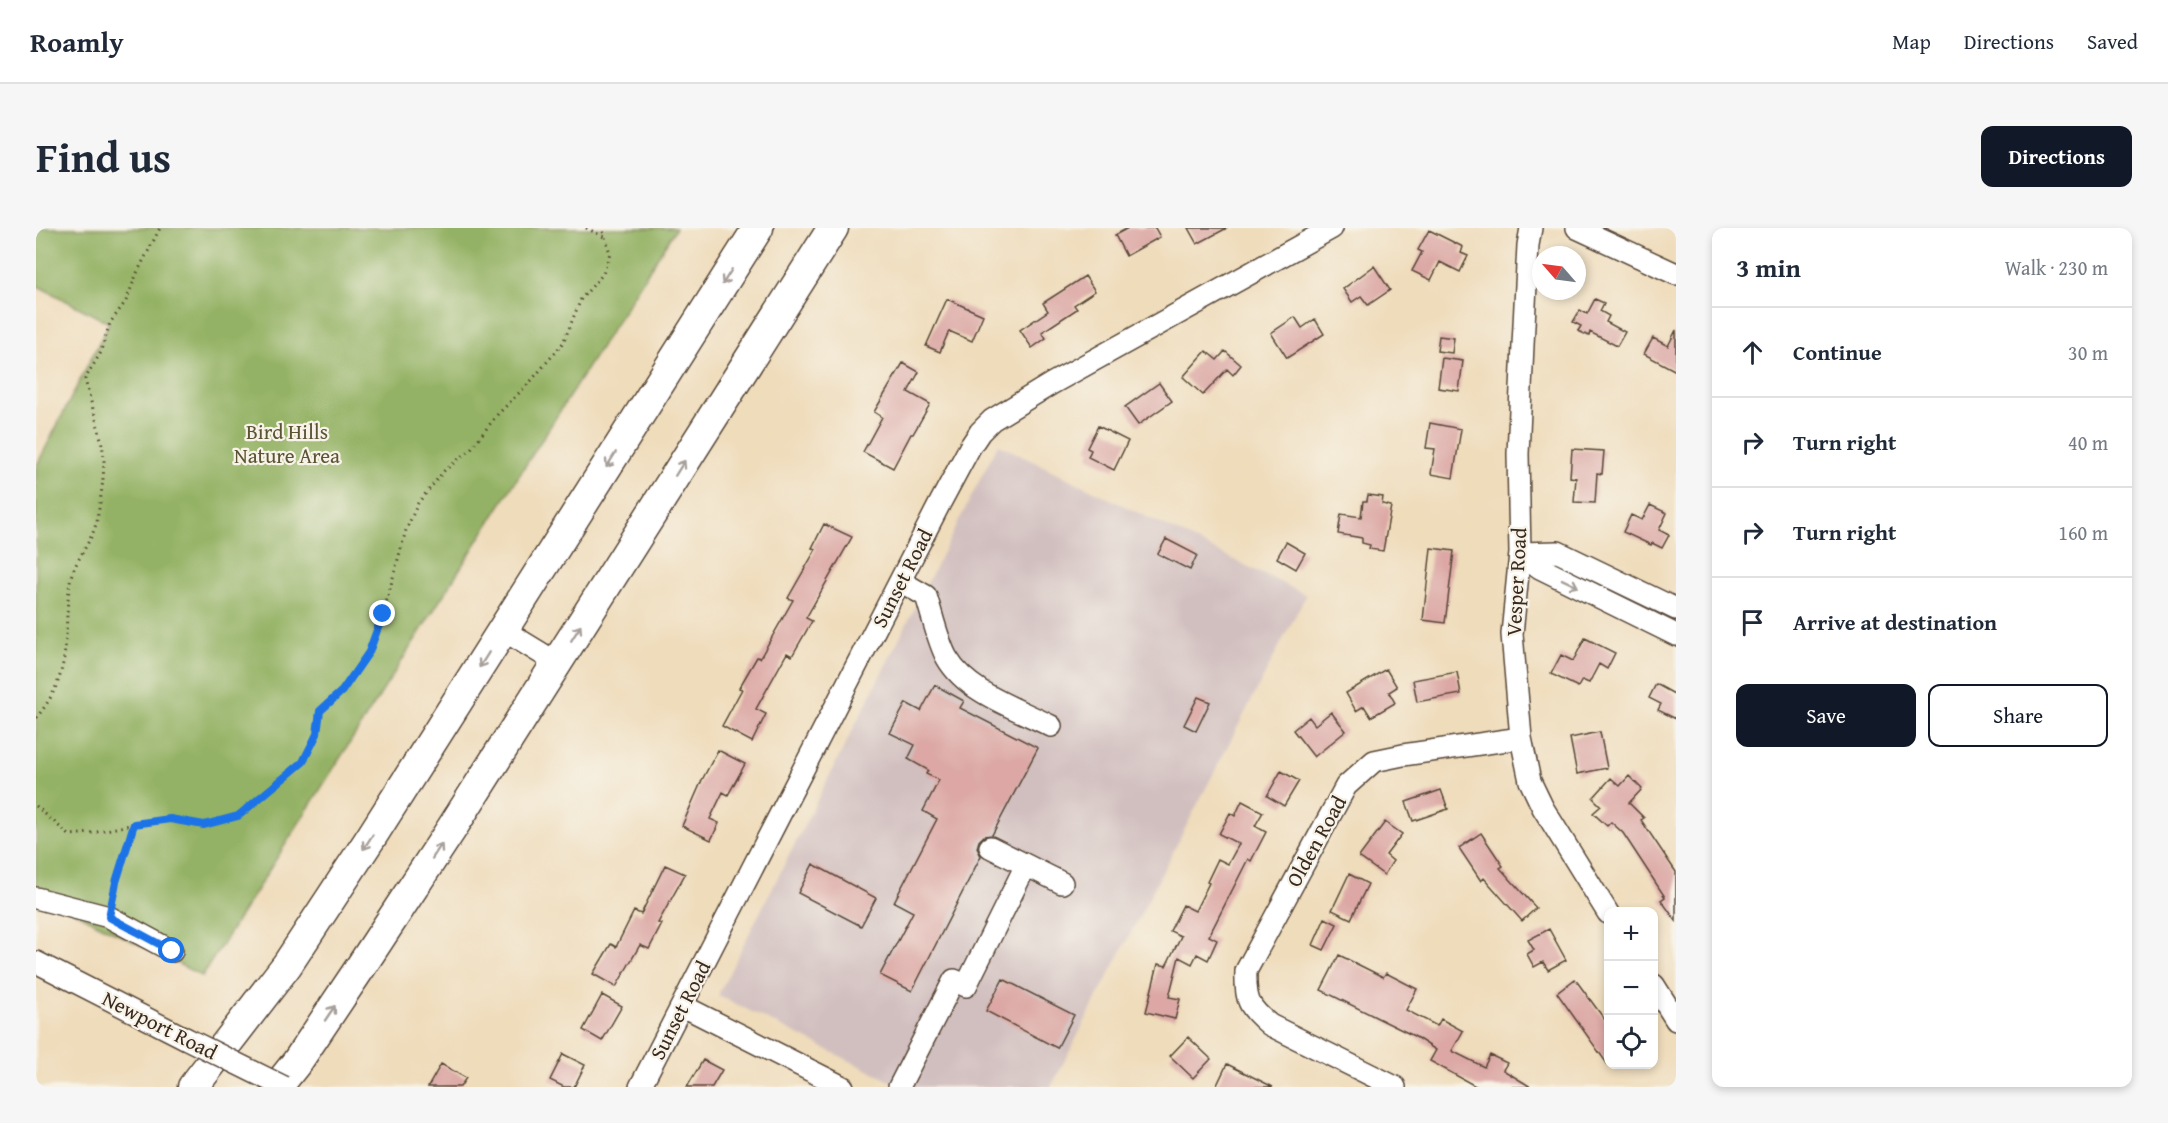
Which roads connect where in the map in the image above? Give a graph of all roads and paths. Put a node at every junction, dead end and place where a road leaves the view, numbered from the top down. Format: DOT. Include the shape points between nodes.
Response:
graph roads {
  1 [pos="160,228"];
  2 [pos="586,228"];
  3 [pos="602,228"];
  4 [pos="758,228"];
  5 [pos="833,228"];
  6 [pos="1332,228"];
  7 [pos="1531,228"];
  8 [pos="1577,228"];
  9 [pos="606,238"];
  10 [pos="1676,274"];
  11 [pos="1520,553"];
  12 [pos="900,581"];
  13 [pos="1676,609"];
  14 [pos="503,630"];
  15 [pos="1676,635"];
  16 [pos="556,663"];
  17 [pos="36,718"];
  18 [pos="1051,726"];
  19 [pos="1521,738"];
  20 [pos="36,806"];
  21 [pos="134,824"];
  22 [pos="990,847"];
  23 [pos="1026,865"];
  24 [pos="1062,883"];
  25 [pos="36,898"];
  26 [pos="1604,907"];
  27 [pos="109,917"];
  28 [pos="172,951"];
  29 [pos="36,962"];
  30 [pos="1658,993"];
  31 [pos="683,1006"];
  32 [pos="1676,1020"];
  33 [pos="193,1087"];
  34 [pos="277,1087"];
  35 [pos="284,1087"];
  36 [pos="640,1087"];
  37 [pos="843,1087"];
  38 [pos="900,1087"];
  39 [pos="1395,1087"];
  1 -- 17 [label="path" via="85,379 104,459 96,524 70,580 63,668 57,687"];
  2 -- 9 [label="path"];
  3 -- 9 [label="path"];
  4 -- 14 [label="highway, one-way"];
  16 -- 5 [label="highway, one-way"];
  6 -- 12 [label="street, Sunset Road" via="992,420 970,447"];
  7 -- 11 [label="street, Vesper Road" via="1518,454"];
  8 -- 10 [label="street"];
  9 -- 21 [label="path" via="610,253 603,274 582,299 563,343 418,503 369,652 342,691 320,711 317,734 303,762 238,816 204,825 170,819"];
  11 -- 13 [label="street" via="1558,552"];
  11 -- 15 [label="street, one-way" via="1540,568"];
  11 -- 19 [label="street, Vesper Road" via="1512,634"];
  12 -- 18 [label="street" via="926,596 946,656 959,675 972,686"];
  12 -- 31 [label="street, Sunset Road"];
  14 -- 16 [label="street"];
  14 -- 33 [label="highway, one-way" via="287,965"];
  34 -- 16 [label="highway, one-way" via="367,958"];
  19 -- 26 [label="street, Vesper Road" via="1530,781 1543,808"];
  19 -- 39 [label="street, Olden Road" via="1374,762 1346,786 1246,971 1245,991 1253,1012 1270,1025"];
  20 -- 21 [label="path" via="69,835"];
  21 -- 27 [label="path"];
  22 -- 23 [label="street"];
  23 -- 24 [label="street"];
  23 -- 38 [label="street" via="966,986 954,980"];
  25 -- 27 [label="street"];
  27 -- 28 [label="street"];
  29 -- 35 [label="street, Newport Road, bridge"];
  30 -- 32 [label="street"];
  31 -- 36 [label="street, Sunset Road"];
  31 -- 37 [label="street"];
}
